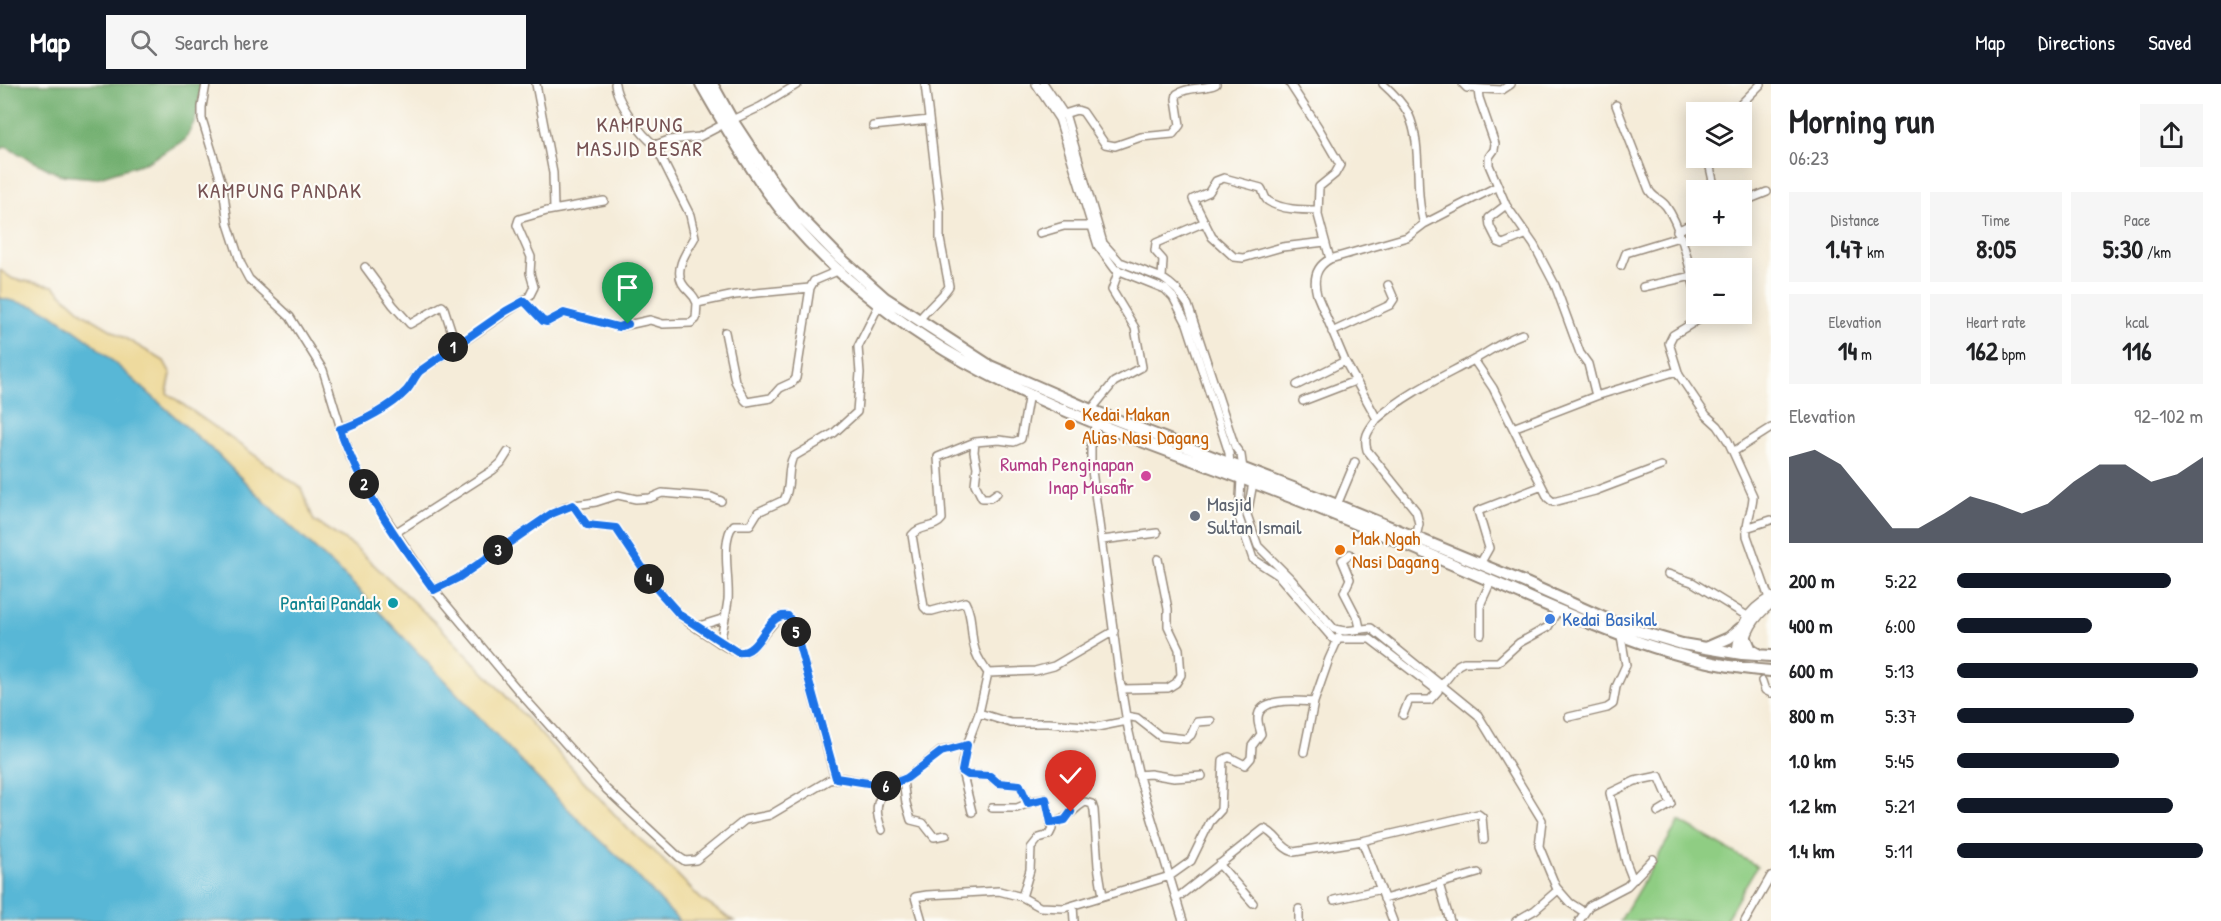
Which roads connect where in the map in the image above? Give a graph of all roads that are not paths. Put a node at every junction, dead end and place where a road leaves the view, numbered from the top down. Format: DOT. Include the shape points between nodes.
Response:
graph roads {
  1 [pos="206,84"];
  2 [pos="536,84"];
  3 [pos="615,84"];
  4 [pos="702,84"];
  5 [pos="712,84"];
  6 [pos="798,84"];
  7 [pos="924,84"];
  8 [pos="1036,84"];
  9 [pos="1044,84"];
  10 [pos="1216,84"];
  11 [pos="1290,84"];
  12 [pos="1383,84"];
  13 [pos="1463,84"];
  14 [pos="1511,84"];
  15 [pos="1761,84"];
  16 [pos="1478,89"];
  17 [pos="1742,102"];
  18 [pos="1616,105"];
  19 [pos="1064,114"];
  20 [pos="929,120"];
  21 [pos="728,122"];
  22 [pos="915,123"];
  23 [pos="873,126"];
  24 [pos="930,132"];
  25 [pos="655,145"];
  26 [pos="1498,186"];
  27 [pos="1767,192"];
  28 [pos="1752,198"];
  29 [pos="604,201"];
  30 [pos="1506,205"];
  31 [pos="554,209"];
  32 [pos="1317,210"];
  33 [pos="1205,222"];
  34 [pos="1424,224"];
  35 [pos="1091,226"];
  36 [pos="1686,229"];
  37 [pos="1040,233"];
  38 [pos="1527,234"];
  39 [pos="1678,234"];
  40 [pos="1325,242"];
  41 [pos="1686,258"];
  42 [pos="1330,259"];
  43 [pos="1621,266"];
  44 [pos="365,267"];
  45 [pos="840,270"];
  46 [pos="1119,270"];
  47 [pos="1686,277"];
  48 [pos="1162,278"];
  49 [pos="1388,285"];
  50 [pos="1643,287"];
  51 [pos="810,288"];
  52 [pos="524,301"];
  53 [pos="697,303"];
  54 [pos="879,305"];
  55 [pos="919,320"];
  56 [pos="1691,324"];
  57 [pos="725,332"];
  58 [pos="1332,332"];
  59 [pos="1522,334"];
  60 [pos="456,345"];
  61 [pos="1474,360"];
  62 [pos="1345,361"];
  63 [pos="1677,371"];
  64 [pos="1355,381"];
  65 [pos="1297,384"];
  66 [pos="1029,393"];
  67 [pos="1596,396"];
  68 [pos="1303,401"];
  69 [pos="1090,410"];
  70 [pos="1377,419"];
  71 [pos="1096,422"];
  72 [pos="1513,428"];
  73 [pos="1771,428"];
  74 [pos="340,429"];
  75 [pos="975,442"];
  76 [pos="508,452"];
  77 [pos="1733,452"];
  78 [pos="1354,462"];
  79 [pos="1230,464"];
  80 [pos="1661,466"];
  81 [pos="1242,473"];
  82 [pos="1253,483"];
  83 [pos="1542,486"];
  84 [pos="997,493"];
  85 [pos="721,501"];
  86 [pos="573,505"];
  87 [pos="1337,505"];
  88 [pos="1771,520"];
  89 [pos="1746,528"];
  90 [pos="395,533"];
  91 [pos="1157,533"];
  92 [pos="1416,537"];
  93 [pos="1102,540"];
  94 [pos="1350,554"];
  95 [pos="1158,559"];
  96 [pos="1472,565"];
  97 [pos="1668,574"];
  98 [pos="1491,581"];
  99 [pos="434,590"];
  100 [pos="1770,601"];
  101 [pos="1558,610"];
  102 [pos="725,618"];
  103 [pos="1751,618"];
  104 [pos="696,627"];
  105 [pos="1360,628"];
  106 [pos="1113,631"];
  107 [pos="1340,631"];
  108 [pos="1743,632"];
  109 [pos="1481,634"];
  110 [pos="1621,637"];
  111 [pos="1339,640"];
  112 [pos="720,643"];
  113 [pos="1705,648"];
  114 [pos="1739,655"];
  115 [pos="1759,655"];
  116 [pos="1771,656"];
  117 [pos="1723,665"];
  118 [pos="1754,669"];
  119 [pos="1771,671"];
  120 [pos="988,673"];
  121 [pos="1762,681"];
  122 [pos="1442,685"];
  123 [pos="1122,689"];
  124 [pos="1771,693"];
  125 [pos="1314,702"];
  126 [pos="979,713"];
  127 [pos="1403,715"];
  128 [pos="1569,717"];
  129 [pos="1211,721"];
  130 [pos="1127,722"];
  131 [pos="967,745"];
  132 [pos="1304,752"];
  133 [pos="962,771"];
  134 [pos="1138,775"];
  135 [pos="1202,776"];
  136 [pos="836,778"];
  137 [pos="903,780"];
  138 [pos="887,786"];
  139 [pos="1028,803"];
  140 [pos="992,808"];
  141 [pos="972,812"];
  142 [pos="1658,812"];
  143 [pos="1051,823"];
  144 [pos="882,830"];
  145 [pos="946,835"];
  146 [pos="1484,840"];
  147 [pos="1362,841"];
  148 [pos="1653,859"];
  149 [pos="1219,864"];
  150 [pos="1478,873"];
  151 [pos="1170,876"];
  152 [pos="1771,876"];
  153 [pos="1633,880"];
  154 [pos="1439,884"];
  155 [pos="1381,889"];
  156 [pos="1558,890"];
  157 [pos="1103,896"];
  158 [pos="1022,897"];
  159 [pos="1177,898"];
  160 [pos="1384,899"];
  161 [pos="1334,900"];
  162 [pos="1253,903"];
  163 [pos="1073,906"];
  164 [pos="1299,909"];
  165 [pos="1584,912"];
  166 [pos="1579,920"];
  167 [pos="922,921"];
  168 [pos="1074,921"];
  169 [pos="1183,921"];
  170 [pos="1299,921"];
  171 [pos="1393,921"];
  172 [pos="1450,921"];
  173 [pos="1516,921"];
  174 [pos="1745,921"];
  1 -- 74 [label="street" via="202,119 241,264 249,279 290,317 323,370"];
  2 -- 31 [label="street" via="553,173"];
  3 -- 25 [label="street" via="619,97"];
  4 -- 21 [label="highway"];
  5 -- 21 [label="highway"];
  6 -- 21 [label="street"];
  7 -- 20 [label="street"];
  8 -- 35 [label="street" via="1059,119"];
  9 -- 19 [label="street"];
  10 -- 19 [label="street" via="1177,94 1180,125 1173,134 1142,137 1115,146 1105,144 1083,112"];
  11 -- 32 [label="street" via="1340,165 1319,187"];
  12 -- 34 [label="street" via="1410,119 1417,148 1419,204"];
  13 -- 16 [label="street"];
  14 -- 16 [label="street" via="1502,90"];
  15 -- 17 [label="street"];
  16 -- 26 [label="street" via="1495,144 1488,161"];
  18 -- 39 [label="street" via="1649,190 1666,206"];
  19 -- 48 [label="street" via="1103,243 1120,262"];
  20 -- 22 [label="street"];
  20 -- 24 [label="street"];
  21 -- 25 [label="street" via="699,137"];
  21 -- 45 [label="highway" via="768,192"];
  21 -- 55 [label="highway" via="795,212 861,278"];
  22 -- 23 [label="street"];
  22 -- 24 [label="street"];
  24 -- 55 [label="street" via="940,238 949,286"];
  25 -- 53 [label="street" via="696,233 680,269 681,281"];
  26 -- 30 [label="street"];
  26 -- 34 [label="street"];
  27 -- 28 [label="street"];
  29 -- 31 [label="street"];
  30 -- 38 [label="street"];
  30 -- 38 [label="street" via="1489,218 1498,242 1503,244"];
  31 -- 52 [label="street" via="517,222 531,257 534,287"];
  32 -- 33 [label="street" via="1272,203 1261,188 1224,178 1216,181 1209,192 1192,199"];
  32 -- 40 [label="street"];
  33 -- 40 [label="street" via="1217,244 1238,258"];
  33 -- 48 [label="street" via="1156,243 1155,251 1163,260"];
  34 -- 42 [label="street" via="1407,237"];
  35 -- 37 [label="street" via="1064,226"];
  35 -- 46 [label="street" via="1098,246 1111,266"];
  36 -- 39 [label="street"];
  38 -- 67 [label="street" via="1555,285 1588,364"];
  39 -- 41 [label="street"];
  39 -- 43 [label="street" via="1626,253"];
  40 -- 42 [label="street"];
  42 -- 58 [label="street" via="1320,266 1314,285"];
  44 -- 60 [label="street" via="410,324 442,306"];
  45 -- 51 [label="street" via="814,281"];
  45 -- 54 [label="highway"];
  46 -- 69 [label="street" via="1112,290 1135,328 1142,367 1114,382"];
  46 -- 79 [label="street" via="1165,289 1173,297 1187,324"];
  47 -- 50 [label="street"];
  48 -- 81 [label="street" via="1188,305 1217,398 1241,455"];
  49 -- 58 [label="street" via="1394,299 1390,305"];
  51 -- 53 [label="street"];
  51 -- 57 [label="street" via="796,378 771,398 745,400 735,381"];
  52 -- 53 [label="street" via="543,321 549,322 564,313 618,327 650,320 691,324 696,319"];
  52 -- 60 [label="street"];
  54 -- 66 [label="highway" via="990,376"];
  54 -- 102 [label="street" via="858,347 857,412 834,433 793,457 784,500 758,512 750,525 729,529"];
  55 -- 69 [label="highway" via="990,366"];
  56 -- 63 [label="street" via="1670,339"];
  58 -- 62 [label="street"];
  59 -- 61 [label="street"];
  60 -- 74 [label="street" via="417,374 399,398 360,423"];
  61 -- 70 [label="street" via="1411,393"];
  61 -- 72 [label="street"];
  62 -- 64 [label="street"];
  62 -- 65 [label="street"];
  63 -- 67 [label="street"];
  63 -- 77 [label="street"];
  64 -- 68 [label="street"];
  64 -- 70 [label="street"];
  66 -- 71 [label="highway"];
  66 -- 75 [label="street" via="1022,439"];
  67 -- 72 [label="street"];
  69 -- 79 [label="highway"];
  70 -- 92 [label="street" via="1366,434 1367,450 1416,511"];
  71 -- 81 [label="highway"];
  71 -- 93 [label="street" via="1090,453"];
  72 -- 83 [label="street"];
  73 -- 77 [label="street"];
  74 -- 90 [label="street" via="354,465"];
  75 -- 84 [label="street" via="976,488 982,498"];
  75 -- 120 [label="street" via="938,457 942,519 912,535 924,607 932,611 965,602 974,649"];
  76 -- 90 [label="street" via="493,470"];
  77 -- 89 [label="street" via="1753,496"];
  78 -- 87 [label="street"];
  79 -- 81 [label="highway"];
  80 -- 83 [label="street" via="1557,502 1550,501"];
  81 -- 82 [label="highway"];
  81 -- 87 [label="highway"];
  81 -- 111 [label="street" via="1239,518 1253,559 1278,574 1333,639"];
  82 -- 96 [label="highway"];
  82 -- 107 [label="street" via="1247,514 1258,546"];
  83 -- 96 [label="street" via="1478,511 1489,548"];
  85 -- 86 [label="street" via="662,493 636,499 622,495"];
  86 -- 99 [label="street" via="551,514 458,578"];
  86 -- 104 [label="street" via="587,525 616,528 656,588"];
  87 -- 92 [label="highway"];
  88 -- 89 [label="street"];
  89 -- 100 [label="street"];
  90 -- 99 [label="street"];
  91 -- 93 [label="street"];
  92 -- 96 [label="highway"];
  93 -- 106 [label="street"];
  94 -- 105 [label="street" via="1342,560 1350,579 1344,592"];
  95 -- 123 [label="street" via="1168,626 1179,649 1181,675 1168,688"];
  96 -- 98 [label="highway"];
  96 -- 113 [label="highway" via="1624,627"];
  97 -- 103 [label="street" via="1692,582"];
  98 -- 101 [label="highway"];
  98 -- 109 [label="street" via="1481,603"];
  99 -- 136 [label="street" via="573,753 678,858 696,860 745,820 765,818"];
  100 -- 103 [label="street"];
  101 -- 110 [label="highway"];
  101 -- 122 [label="street" via="1548,627 1519,643 1498,662 1458,665"];
  102 -- 104 [label="street"];
  102 -- 112 [label="street"];
  103 -- 108 [label="street"];
  104 -- 112 [label="street"];
  105 -- 107 [label="street"];
  105 -- 122 [label="street" via="1371,628"];
  106 -- 120 [label="street" via="1054,666"];
  106 -- 123 [label="street"];
  107 -- 111 [label="street"];
  108 -- 113 [label="highway"];
  108 -- 114 [label="street"];
  108 -- 115 [label="highway" via="1751,650"];
  110 -- 117 [label="highway"];
  110 -- 128 [label="street" via="1626,664 1613,704"];
  111 -- 125 [label="street"];
  111 -- 127 [label="street" via="1370,639 1438,691 1430,700 1409,700"];
  112 -- 136 [label="street" via="746,652 773,622 788,616 800,645"];
  113 -- 114 [label="highway"];
  114 -- 115 [label="highway"];
  114 -- 117 [label="highway"];
  114 -- 118 [label="highway"];
  115 -- 116 [label="highway"];
  117 -- 118 [label="highway"];
  118 -- 119 [label="highway"];
  120 -- 126 [label="street"];
  121 -- 124 [label="street"];
  122 -- 156 [label="street" via="1478,715 1542,820 1540,850"];
  123 -- 130 [label="street"];
  125 -- 132 [label="street"];
  125 -- 151 [label="street" via="1280,702 1262,709 1257,719 1261,734 1251,747 1247,763 1229,757 1223,760 1221,810 1210,822 1191,861"];
  126 -- 130 [label="street" via="1011,723 1090,727"];
  126 -- 131 [label="street"];
  129 -- 130 [label="street" via="1197,722 1186,739 1160,736 1137,718"];
  130 -- 134 [label="street"];
  131 -- 133 [label="street"];
  131 -- 137 [label="street" via="933,756"];
  133 -- 139 [label="street" via="990,776 998,783 1020,785"];
  133 -- 141 [label="street"];
  134 -- 135 [label="street"];
  134 -- 151 [label="street"];
  136 -- 138 [label="street"];
  137 -- 138 [label="street"];
  137 -- 145 [label="street" via="911,820 923,824 934,837"];
  138 -- 144 [label="street" via="876,809"];
  139 -- 140 [label="street" via="1017,808"];
  139 -- 143 [label="street" via="1046,799"];
  142 -- 153 [label="street" via="1671,804 1659,776 1635,781 1610,793"];
  143 -- 157 [label="street" via="1065,820 1084,802 1092,804"];
  143 -- 158 [label="street" via="1051,834 1039,838 1031,848 1032,862"];
  146 -- 147 [label="street" via="1482,817 1478,814"];
  147 -- 149 [label="street" via="1294,852 1264,829"];
  147 -- 155 [label="street"];
  148 -- 153 [label="street"];
  149 -- 159 [label="street"];
  149 -- 162 [label="street"];
  150 -- 154 [label="street"];
  151 -- 157 [label="street"];
  151 -- 159 [label="street"];
  152 -- 174 [label="street"];
  153 -- 165 [label="street"];
  154 -- 160 [label="street"];
  154 -- 172 [label="street"];
  155 -- 160 [label="street"];
  155 -- 161 [label="street"];
  156 -- 165 [label="street"];
  156 -- 173 [label="street"];
  157 -- 163 [label="street"];
  158 -- 163 [label="street" via="1040,907"];
  158 -- 167 [label="street" via="999,891 915,897"];
  159 -- 169 [label="street"];
  160 -- 171 [label="street"];
  163 -- 168 [label="street"];
  164 -- 170 [label="street"];
  165 -- 166 [label="street"];
}
